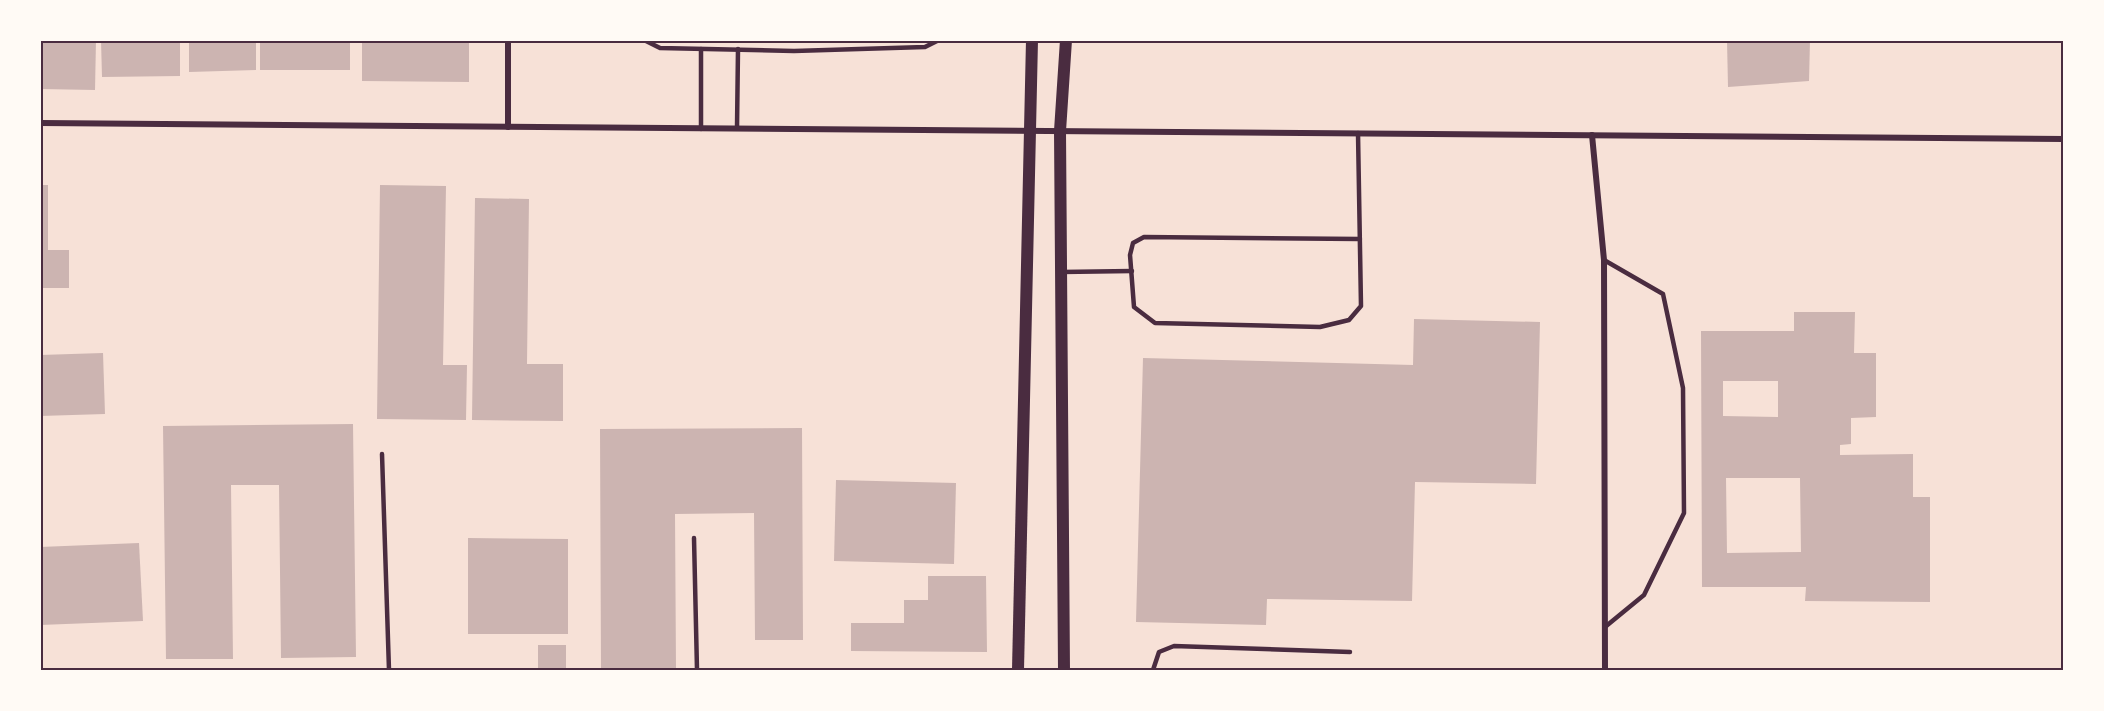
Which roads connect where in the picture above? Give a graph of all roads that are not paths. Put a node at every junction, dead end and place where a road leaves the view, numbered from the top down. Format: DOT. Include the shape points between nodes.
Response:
graph roads {
  1 [pos="508,40"];
  2 [pos="644,40"];
  3 [pos="939,40"];
  4 [pos="1032,40"];
  5 [pos="1066,40"];
  6 [pos="700,49"];
  7 [pos="738,49"];
  8 [pos="40,123"];
  9 [pos="508,127"];
  10 [pos="737,128"];
  11 [pos="701,129"];
  12 [pos="1030,131"];
  13 [pos="1060,131"];
  14 [pos="1358,134"];
  15 [pos="1592,135"];
  16 [pos="2064,139"];
  17 [pos="1360,240"];
  18 [pos="1604,260"];
  19 [pos="1132,271"];
  20 [pos="1061,272"];
  21 [pos="382,454"];
  22 [pos="694,538"];
  23 [pos="1605,627"];
  24 [pos="1350,652"];
  25 [pos="389,670"];
  26 [pos="697,670"];
  27 [pos="1018,670"];
  28 [pos="1064,670"];
  29 [pos="1154,670"];
  30 [pos="1605,670"];
  1 -- 9 [label="street"];
  2 -- 6 [label="lane" via="660,48"];
  3 -- 7 [label="lane" via="925,47"];
  4 -- 12 [label="main road"];
  5 -- 13 [label="main road"];
  6 -- 7 [label="lane"];
  6 -- 11 [label="lane"];
  7 -- 10 [label="lane"];
  8 -- 9 [label="street"];
  9 -- 11 [label="street"];
  10 -- 11 [label="street"];
  10 -- 12 [label="street"];
  12 -- 13 [label="street"];
  12 -- 27 [label="main road"];
  13 -- 14 [label="street"];
  13 -- 20 [label="main road"];
  14 -- 15 [label="street"];
  14 -- 17 [label="lane"];
  15 -- 16 [label="street"];
  15 -- 18 [label="street"];
  17 -- 19 [label="lane" via="1144,237 1133,243"];
  17 -- 19 [label="lane" via="1361,306 1349,320 1320,327 1155,323 1134,307"];
  18 -- 23 [label="street"];
  18 -- 23 [label="lane" via="1663,294 1683,388 1684,501 1684,513 1644,595"];
  19 -- 20 [label="lane"];
  20 -- 28 [label="main road"];
  21 -- 25 [label="lane"];
  22 -- 26 [label="lane"];
  23 -- 30 [label="street"];
  24 -- 29 [label="lane" via="1174,646 1159,652"];
}
